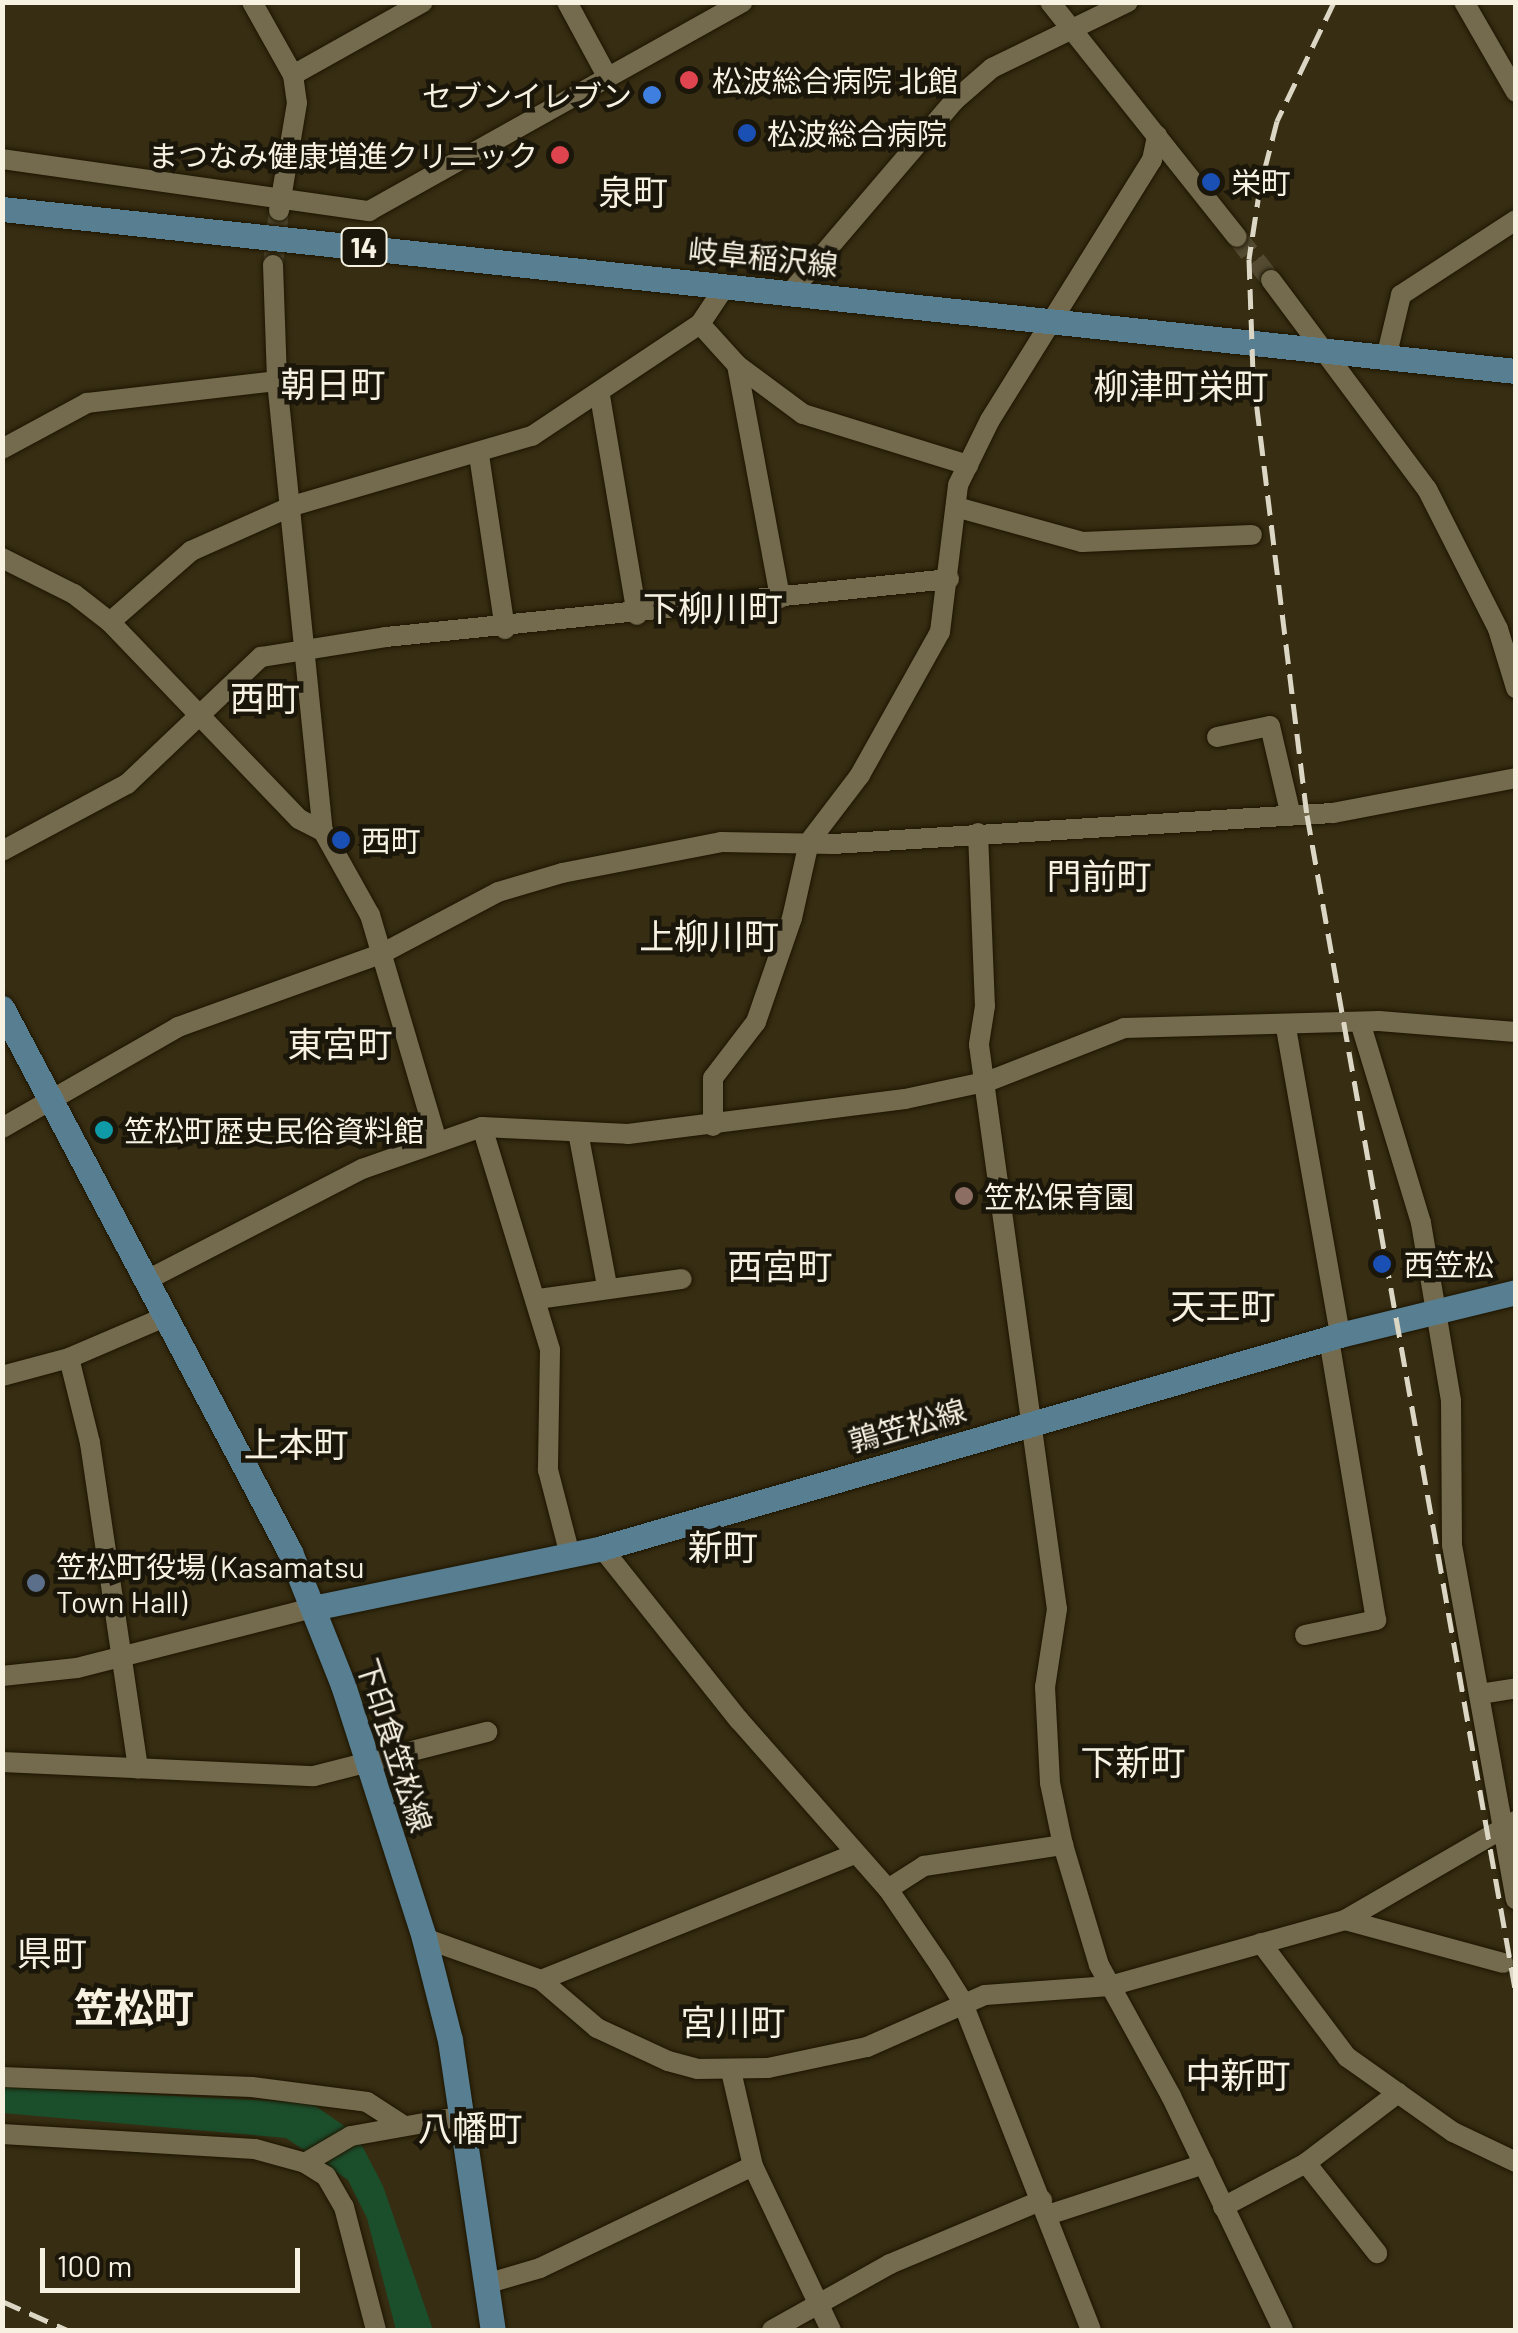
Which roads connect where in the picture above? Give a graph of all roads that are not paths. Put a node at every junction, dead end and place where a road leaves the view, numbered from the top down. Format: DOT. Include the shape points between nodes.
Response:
graph roads {
  1 [pos="252,2"];
  2 [pos="423,2"];
  3 [pos="567,2"];
  4 [pos="743,2"];
  5 [pos="1050,2"];
  6 [pos="1128,2"];
  7 [pos="1464,2"];
  8 [pos="1069,26"];
  9 [pos="293,74"];
  10 [pos="607,76"];
  11 [pos="1516,92"];
  12 [pos="1157,136"];
  13 [pos="2,159"];
  14 [pos="280,203"];
  15 [pos="2,210"];
  16 [pos="1516,220"];
  17 [pos="1237,236"];
  18 [pos="273,265"];
  19 [pos="1271,280"];
  20 [pos="726,285"];
  21 [pos="791,292"];
  22 [pos="1050,321"];
  23 [pos="700,324"];
  24 [pos="1326,353"];
  25 [pos="1386,358"];
  26 [pos="737,364"];
  27 [pos="1516,370"];
  28 [pos="276,382"];
  29 [pos="600,396"];
  30 [pos="2,448"];
  31 [pos="479,456"];
  32 [pos="968,465"];
  33 [pos="292,506"];
  34 [pos="956,507"];
  35 [pos="1252,536"];
  36 [pos="2,558"];
  37 [pos="949,580"];
  38 [pos="780,598"];
  39 [pos="637,615"];
  40 [pos="110,622"];
  41 [pos="505,629"];
  42 [pos="304,648"];
  43 [pos="1516,688"];
  44 [pos="203,716"];
  45 [pos="1217,737"];
  46 [pos="1516,778"];
  47 [pos="1291,816"];
  48 [pos="323,830"];
  49 [pos="978,833"];
  50 [pos="809,842"];
  51 [pos="2,851"];
  52 [pos="381,954"];
  53 [pos="2,1008"];
  54 [pos="1360,1022"];
  55 [pos="1286,1028"];
  56 [pos="1516,1032"];
  57 [pos="988,1082"];
  58 [pos="48,1100"];
  59 [pos="713,1126"];
  60 [pos="482,1127"];
  61 [pos="2,1128"];
  62 [pos="578,1132"];
  63 [pos="436,1138"];
  64 [pos="682,1279"];
  65 [pos="146,1280"];
  66 [pos="607,1286"];
  67 [pos="1516,1292"];
  68 [pos="538,1299"];
  69 [pos="1436,1312"];
  70 [pos="167,1316"];
  71 [pos="1334,1337"];
  72 [pos="69,1358"];
  73 [pos="2,1376"];
  74 [pos="1034,1424"];
  75 [pos="602,1548"];
  76 [pos="570,1555"];
  77 [pos="313,1608"];
  78 [pos="1305,1635"];
  79 [pos="124,1657"];
  80 [pos="2,1676"];
  81 [pos="1516,1688"];
  82 [pos="1480,1694"];
  83 [pos="486,1732"];
  84 [pos="2,1762"];
  85 [pos="367,1765"];
  86 [pos="138,1768"];
  87 [pos="1509,1823"];
  88 [pos="1063,1846"];
  89 [pos="855,1854"];
  90 [pos="888,1889"];
  91 [pos="1516,1898"];
  92 [pos="1345,1920"];
  93 [pos="424,1938"];
  94 [pos="1261,1942"];
  95 [pos="1503,1963"];
  96 [pos="540,1980"];
  97 [pos="1110,1986"];
  98 [pos="962,2002"];
  99 [pos="732,2071"];
  100 [pos="2,2077"];
  101 [pos="1398,2093"];
  102 [pos="462,2116"];
  103 [pos="401,2124"];
  104 [pos="2,2134"];
  105 [pos="1516,2162"];
  106 [pos="305,2163"];
  107 [pos="1306,2163"];
  108 [pos="1204,2164"];
  109 [pos="753,2166"];
  110 [pos="1223,2206"];
  111 [pos="1045,2207"];
  112 [pos="1377,2254"];
  113 [pos="489,2283"];
  114 [pos="818,2303"];
  115 [pos="376,2330"];
  116 [pos="492,2330"];
  117 [pos="772,2330"];
  118 [pos="831,2330"];
  119 [pos="1091,2330"];
  120 [pos="1283,2330"];
  1 -- 9 [label="street"];
  2 -- 9 [label="street"];
  3 -- 10 [label="street"];
  4 -- 10 [label="street"];
  5 -- 8 [label="street"];
  6 -- 8 [label="street"];
  7 -- 11 [label="street"];
  8 -- 12 [label="street"];
  8 -- 21 [label="street" via="992,68 954,101"];
  9 -- 14 [label="street" via="297,103"];
  10 -- 14 [label="street" via="369,211"];
  12 -- 17 [label="street"];
  12 -- 22 [label="street" via="1152,160"];
  13 -- 14 [label="street"];
  15 -- 20 [label="main road, 岐阜稲沢線 / 14"];
  16 -- 25 [label="street" via="1401,294"];
  18 -- 28 [label="street"];
  19 -- 24 [label="street"];
  20 -- 21 [label="main road, 岐阜稲沢線 / 14"];
  20 -- 23 [label="street"];
  21 -- 22 [label="main road, 岐阜稲沢線 / 14"];
  22 -- 24 [label="main road, 岐阜稲沢線 / 14"];
  22 -- 32 [label="street"];
  23 -- 26 [label="street"];
  23 -- 29 [label="street"];
  24 -- 25 [label="main road, 岐阜稲沢線 / 14"];
  24 -- 43 [label="street" via="1428,488 1498,629"];
  25 -- 27 [label="main road, 岐阜稲沢線 / 14"];
  26 -- 32 [label="street" via="803,414"];
  26 -- 38 [label="street"];
  28 -- 30 [label="street" via="88,403"];
  28 -- 33 [label="street"];
  29 -- 31 [label="street" via="532,436"];
  29 -- 39 [label="street"];
  31 -- 33 [label="street"];
  31 -- 41 [label="street"];
  32 -- 34 [label="street"];
  33 -- 40 [label="street" via="191,550"];
  33 -- 42 [label="street"];
  34 -- 35 [label="street" via="1082,542"];
  34 -- 37 [label="street"];
  36 -- 40 [label="street" via="74,594"];
  37 -- 38 [label="street"];
  37 -- 50 [label="street" via="940,632 916,680 860,774"];
  38 -- 39 [label="street"];
  39 -- 41 [label="street"];
  40 -- 44 [label="street"];
  41 -- 42 [label="street"];
  42 -- 44 [label="street" via="261,657"];
  42 -- 48 [label="street"];
  44 -- 48 [label="street" via="299,819"];
  44 -- 51 [label="street" via="128,784"];
  45 -- 47 [label="street" via="1270,726"];
  46 -- 47 [label="street"];
  47 -- 49 [label="street"];
  48 -- 52 [label="street" via="370,915"];
  49 -- 50 [label="street"];
  49 -- 57 [label="street" via="985,1006 979,1045"];
  50 -- 52 [label="street" via="722,842 562,873 498,892"];
  50 -- 59 [label="street" via="792,918 756,1022 713,1078"];
  52 -- 58 [label="street" via="178,1027"];
  52 -- 63 [label="street"];
  53 -- 58 [label="main road, 下印食笠松線"];
  54 -- 55 [label="street"];
  54 -- 56 [label="street"];
  54 -- 69 [label="street" via="1417,1209"];
  55 -- 57 [label="street" via="1124,1028"];
  55 -- 71 [label="street"];
  57 -- 59 [label="street"];
  57 -- 74 [label="street" via="992,1154"];
  58 -- 61 [label="street"];
  58 -- 65 [label="main road, 下印食笠松線"];
  59 -- 62 [label="street"];
  60 -- 62 [label="street"];
  60 -- 63 [label="street"];
  60 -- 68 [label="street"];
  62 -- 66 [label="street"];
  63 -- 65 [label="street"];
  64 -- 66 [label="street"];
  65 -- 70 [label="main road, 下印食笠松線"];
  66 -- 68 [label="street"];
  67 -- 69 [label="main road, 鶉笠松線"];
  68 -- 76 [label="street" via="550,1350 548,1470"];
  69 -- 71 [label="main road, 鶉笠松線"];
  69 -- 82 [label="street" via="1451,1401 1452,1545"];
  70 -- 72 [label="street"];
  70 -- 77 [label="main road, 下印食笠松線"];
  71 -- 74 [label="main road, 鶉笠松線"];
  71 -- 78 [label="street" via="1376,1620"];
  72 -- 73 [label="street"];
  72 -- 79 [label="street" via="90,1443"];
  74 -- 75 [label="main road, 鶉笠松線"];
  74 -- 88 [label="street" via="1058,1610 1045,1687 1050,1784"];
  75 -- 76 [label="main road, 鶉笠松線"];
  75 -- 89 [label="street"];
  76 -- 77 [label="main road, 鶉笠松線"];
  77 -- 79 [label="street"];
  77 -- 85 [label="main road, 下印食笠松線"];
  79 -- 80 [label="street"];
  79 -- 86 [label="street"];
  81 -- 82 [label="street"];
  82 -- 87 [label="street"];
  83 -- 85 [label="street"];
  84 -- 86 [label="street"];
  85 -- 86 [label="street" via="314,1776"];
  85 -- 93 [label="main road, 下印食笠松線"];
  87 -- 91 [label="street"];
  87 -- 92 [label="street"];
  88 -- 90 [label="street" via="924,1866"];
  88 -- 97 [label="street"];
  89 -- 90 [label="street"];
  89 -- 96 [label="street"];
  90 -- 98 [label="street"];
  92 -- 94 [label="street"];
  92 -- 95 [label="street"];
  93 -- 96 [label="street"];
  93 -- 102 [label="main road, 下印食笠松線"];
  94 -- 97 [label="street"];
  94 -- 101 [label="street" via="1333,2044"];
  96 -- 99 [label="street" via="624,2044 697,2069"];
  97 -- 98 [label="street"];
  97 -- 108 [label="street"];
  98 -- 99 [label="street" via="836,2057"];
  98 -- 111 [label="street"];
  99 -- 109 [label="street"];
  100 -- 103 [label="street" via="252,2087 366,2102 392,2112"];
  101 -- 105 [label="street" via="1453,2132"];
  101 -- 107 [label="street"];
  102 -- 103 [label="street"];
  102 -- 113 [label="main road, 下印食笠松線"];
  103 -- 106 [label="street" via="350,2136"];
  104 -- 106 [label="street" via="255,2149"];
  106 -- 115 [label="street" via="326,2176 344,2208"];
  107 -- 110 [label="street"];
  107 -- 112 [label="street"];
  108 -- 110 [label="street"];
  108 -- 111 [label="street"];
  109 -- 113 [label="street" via="540,2268"];
  109 -- 114 [label="street"];
  110 -- 120 [label="street"];
  111 -- 114 [label="street" via="890,2264"];
  111 -- 119 [label="street"];
  113 -- 116 [label="main road, 下印食笠松線"];
  114 -- 117 [label="street"];
  114 -- 118 [label="street"];
}
